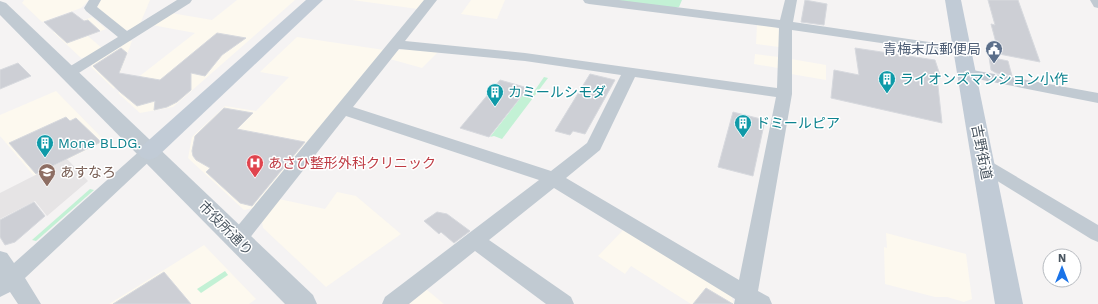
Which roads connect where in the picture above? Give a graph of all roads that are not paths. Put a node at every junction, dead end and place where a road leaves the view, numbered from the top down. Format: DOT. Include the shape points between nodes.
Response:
graph roads {
  1 [pos="6,0"];
  2 [pos="95,0"];
  3 [pos="186,0"];
  4 [pos="315,0"];
  5 [pos="431,0"];
  6 [pos="589,0"];
  7 [pos="791,0"];
  8 [pos="953,0"];
  9 [pos="1096,0"];
  10 [pos="0,3"];
  11 [pos="1098,4"];
  12 [pos="0,6"];
  13 [pos="686,6"];
  14 [pos="786,25"];
  15 [pos="127,37"];
  16 [pos="395,44"];
  17 [pos="963,51"];
  18 [pos="630,72"];
  19 [pos="69,73"];
  20 [pos="967,73"];
  21 [pos="784,94"];
  22 [pos="1098,98"];
  23 [pos="342,109"];
  24 [pos="150,152"];
  25 [pos="984,165"];
  26 [pos="553,179"];
  27 [pos="1098,234"];
  28 [pos="238,239"];
  29 [pos="475,240"];
  30 [pos="0,259"];
  31 [pos="6,282"];
  32 [pos="751,301"];
  33 [pos="30,304"];
  34 [pos="302,304"];
  35 [pos="393,304"];
  36 [pos="563,304"];
  37 [pos="1009,304"];
  1 -- 10 [label="street"];
  2 -- 15 [label="street" via="90,8"];
  3 -- 15 [label="street"];
  4 -- 24 [label="main road"];
  5 -- 16 [label="street"];
  6 -- 13 [label="street"];
  7 -- 14 [label="street"];
  8 -- 17 [label="main road, 吉野街道"];
  9 -- 11 [label="street"];
  12 -- 19 [label="street, 市役所通り"];
  13 -- 14 [label="street"];
  14 -- 17 [label="street"];
  14 -- 21 [label="street"];
  15 -- 19 [label="street"];
  16 -- 18 [label="street" via="525,57"];
  16 -- 23 [label="street"];
  17 -- 20 [label="main road, 吉野街道"];
  18 -- 21 [label="street"];
  18 -- 26 [label="street" via="594,146"];
  19 -- 24 [label="street, 市役所通り"];
  20 -- 22 [label="street"];
  20 -- 25 [label="main road, 吉野街道"];
  21 -- 32 [label="street"];
  23 -- 26 [label="street"];
  23 -- 28 [label="street"];
  24 -- 28 [label="street, 市役所通り"];
  24 -- 31 [label="street"];
  25 -- 27 [label="street"];
  25 -- 37 [label="main road, 吉野街道"];
  26 -- 29 [label="street"];
  26 -- 32 [label="street"];
  28 -- 34 [label="street, 市役所通り"];
  29 -- 35 [label="street"];
  29 -- 36 [label="street"];
  30 -- 31 [label="street"];
  31 -- 33 [label="street"];
}
